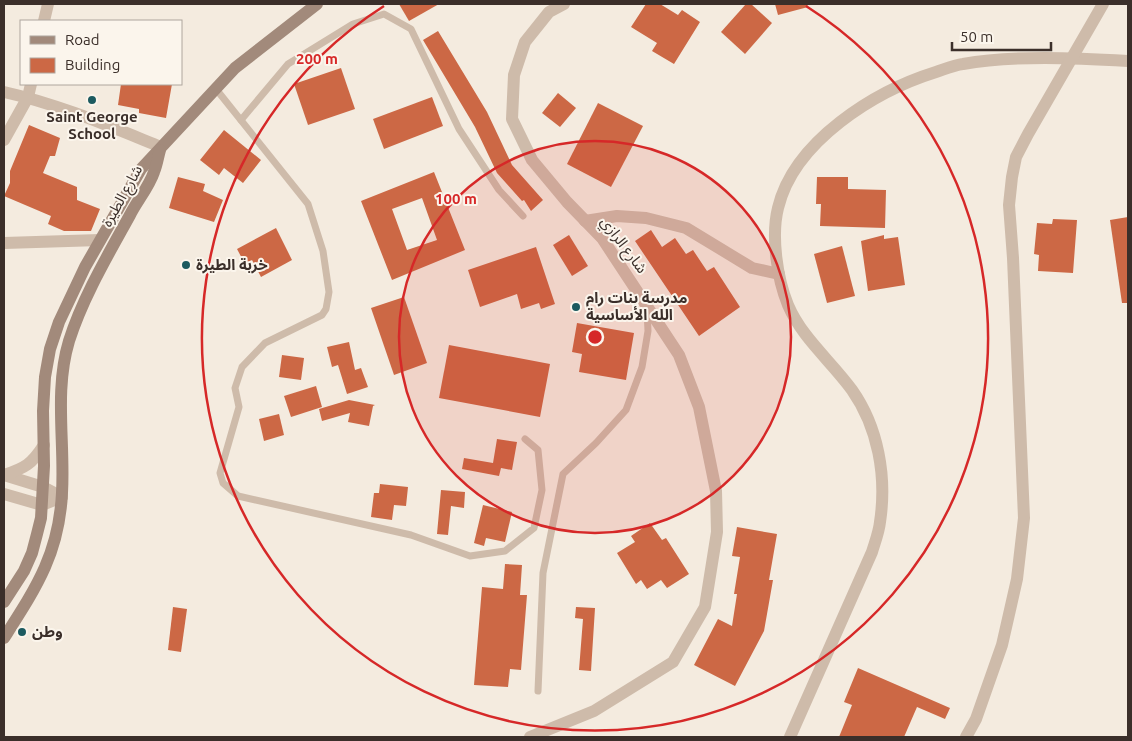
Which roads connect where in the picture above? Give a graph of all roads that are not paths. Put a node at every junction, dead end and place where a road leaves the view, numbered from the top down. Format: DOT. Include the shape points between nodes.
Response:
graph roads {
  1 [pos="48,4"];
  2 [pos="317,4"];
  3 [pos="564,4"];
  4 [pos="1103,4"];
  5 [pos="44,20"];
  6 [pos="1071,59"];
  7 [pos="1128,61"];
  8 [pos="30,85"];
  9 [pos="216,89"];
  10 [pos="4,92"];
  11 [pos="28,97"];
  12 [pos="241,120"];
  13 [pos="4,140"];
  14 [pos="161,147"];
  15 [pos="523,216"];
  16 [pos="585,221"];
  17 [pos="100,240"];
  18 [pos="4,243"];
  19 [pos="779,274"];
  20 [pos="646,304"];
  21 [pos="525,439"];
  22 [pos="44,445"];
  23 [pos="4,475"];
  24 [pos="43,487"];
  25 [pos="4,494"];
  26 [pos="62,498"];
  27 [pos="42,505"];
  28 [pos="4,602"];
  29 [pos="4,638"];
  30 [pos="538,691"];
  31 [pos="530,737"];
  32 [pos="790,737"];
  33 [pos="966,737"];
  1 -- 5 [label="street"];
  2 -- 9 [label="main road" via="235,68"];
  3 -- 16 [label="street, شارع الرازي" via="549,12 525,42 514,75 512,119 532,160"];
  4 -- 6 [label="street"];
  6 -- 7 [label="street"];
  6 -- 19 [label="street" via="961,64 892,89 829,130 808,152 790,179 778,207 774,232"];
  6 -- 33 [label="street" via="1016,157 1012,177 1009,205 1024,518 1017,579 1002,645 976,719"];
  8 -- 11 [label="street"];
  9 -- 12 [label="lane"];
  9 -- 14 [label="main road"];
  10 -- 11 [label="street"];
  11 -- 13 [label="street"];
  11 -- 14 [label="street"];
  12 -- 15 [label="lane" via="288,64 353,24 384,14 411,28 459,129 499,190"];
  12 -- 21 [label="lane" via="308,204 323,251 329,292 322,315 265,343 242,367 235,388 239,407 220,473 222,483 238,496 411,535 470,556 505,552 534,528 542,490 538,450"];
  14 -- 17 [label="main road, شارع الطيرة" via="141,169"];
  14 -- 26 [label="main road, شارع الطيرة" via="154,173 103,263 70,340 64,362 61,400"];
  16 -- 19 [label="street" via="617,216 646,218 686,228 752,268"];
  16 -- 20 [label="street, شارع الرازي" via="602,238"];
  17 -- 18 [label="street"];
  17 -- 22 [label="main road, شارع الطيرة" via="59,322 50,349 45,377"];
  19 -- 32 [label="street" via="788,304 804,333 852,390 867,415 877,444 882,499 880,523 868,561"];
  20 -- 30 [label="lane" via="648,331 642,367 626,410 563,474 543,573"];
  20 -- 31 [label="street, شارع الرازي" via="679,355 699,407 716,491 717,532 705,607 673,662 594,711"];
  22 -- 23 [label="street" via="25,467"];
  22 -- 24 [label="main road, شارع الطيرة"];
  23 -- 24 [label="street"];
  24 -- 26 [label="street"];
  24 -- 27 [label="main road, شارع الطيرة"];
  25 -- 27 [label="street"];
  26 -- 27 [label="street"];
  26 -- 29 [label="main road, شارع الطيرة" via="49,560 36,588"];
  27 -- 28 [label="main road, شارع الطيرة" via="32,553"];
}
